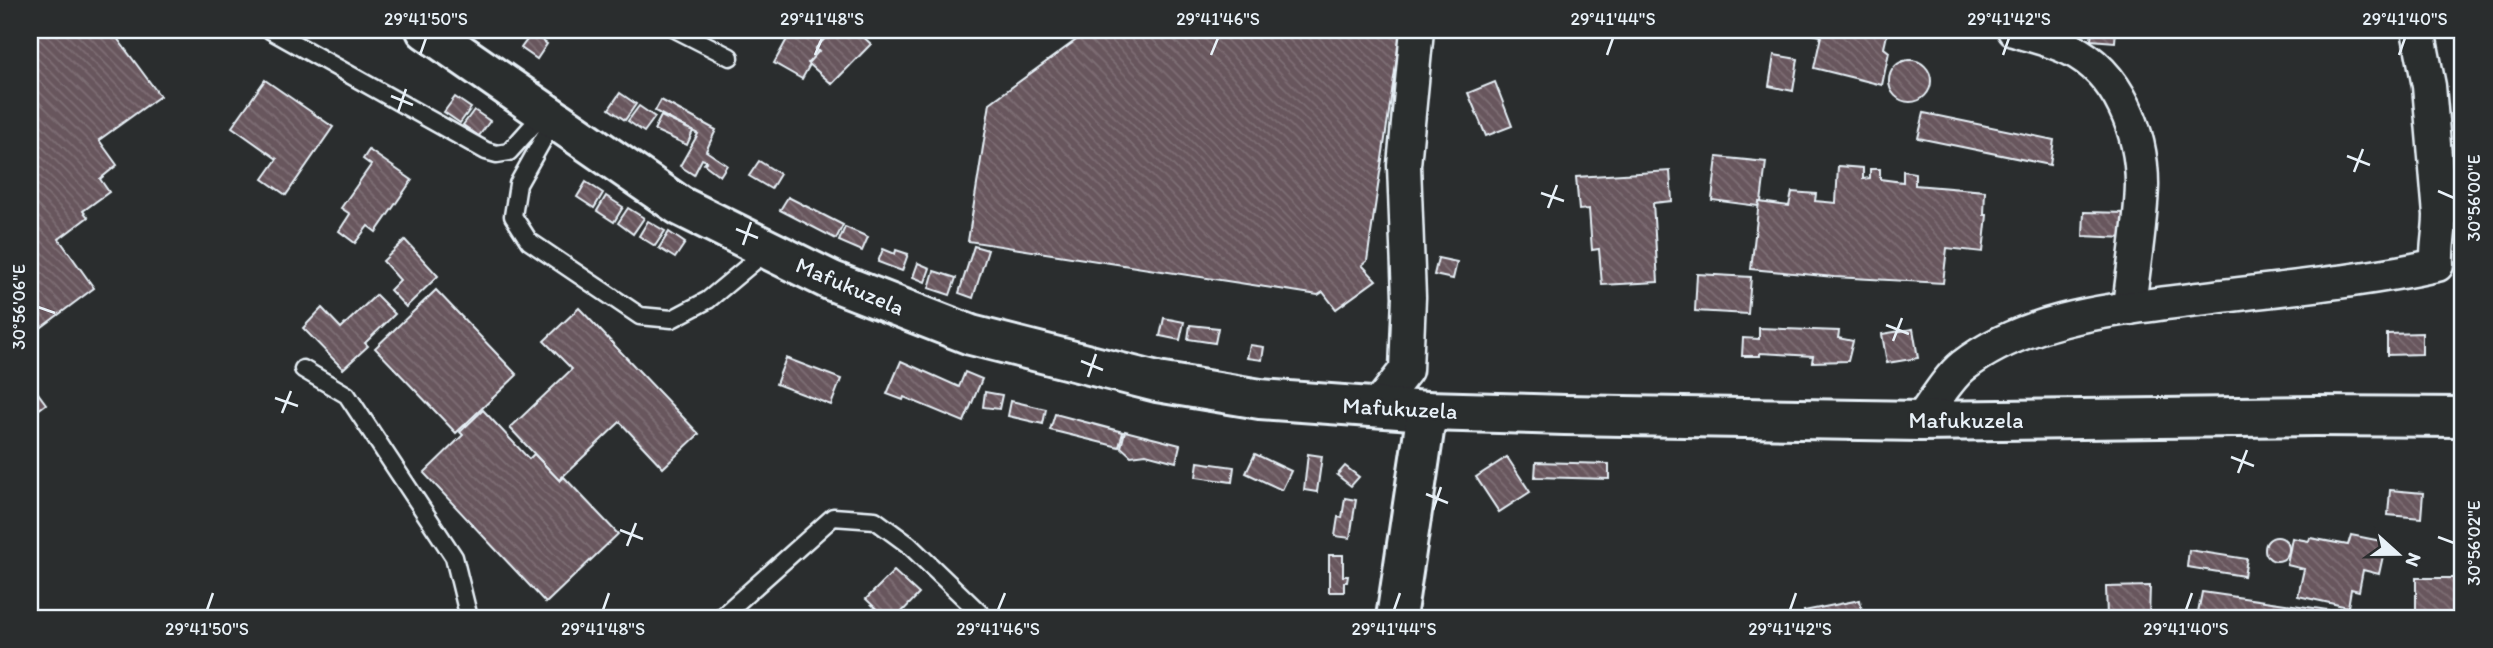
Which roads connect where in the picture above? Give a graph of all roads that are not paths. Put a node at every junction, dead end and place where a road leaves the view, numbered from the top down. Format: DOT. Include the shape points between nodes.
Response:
graph roads {
  1 [pos="270,30"];
  2 [pos="426,30"];
  3 [pos="677,30"];
  4 [pos="1416,30"];
  5 [pos="2014,30"];
  6 [pos="2418,30"];
  7 [pos="730,57"];
  8 [pos="549,117"];
  9 [pos="768,250"];
  10 [pos="2450,266"];
  11 [pos="2129,308"];
  12 [pos="303,369"];
  13 [pos="1376,408"];
  14 [pos="1427,411"];
  15 [pos="2463,417"];
  16 [pos="1920,421"];
  17 [pos="469,618"];
  18 [pos="720,618"];
  19 [pos="985,618"];
  20 [pos="1396,618"];
  1 -- 8 [label="lane" via="486,152 509,152"];
  2 -- 8 [label="main road, Mafukuzela"];
  3 -- 7 [label="lane"];
  4 -- 13 [label="street" via="1404,165 1409,297 1406,370"];
  5 -- 11 [label="street" via="2071,49 2098,69 2119,93 2133,127 2142,184"];
  6 -- 10 [label="street" via="2436,163 2440,233 2436,245"];
  8 -- 9 [label="main road, Mafukuzela" via="680,206"];
  8 -- 9 [label="lane" via="518,184 513,215 529,242 640,316 672,319 708,300"];
  9 -- 13 [label="main road, Mafukuzela" via="832,281 971,335 1064,360 1247,397"];
  10 -- 11 [label="street"];
  11 -- 16 [label="street" via="2037,328 1998,344 1961,368"];
  12 -- 17 [label="lane" via="347,395 454,557"];
  13 -- 14 [label="main road, Mafukuzela"];
  14 -- 16 [label="main road, Mafukuzela"];
  14 -- 20 [label="main road"];
  15 -- 16 [label="main road, Mafukuzela"];
  18 -- 19 [label="lane" via="833,517 874,520 909,545"];
}
